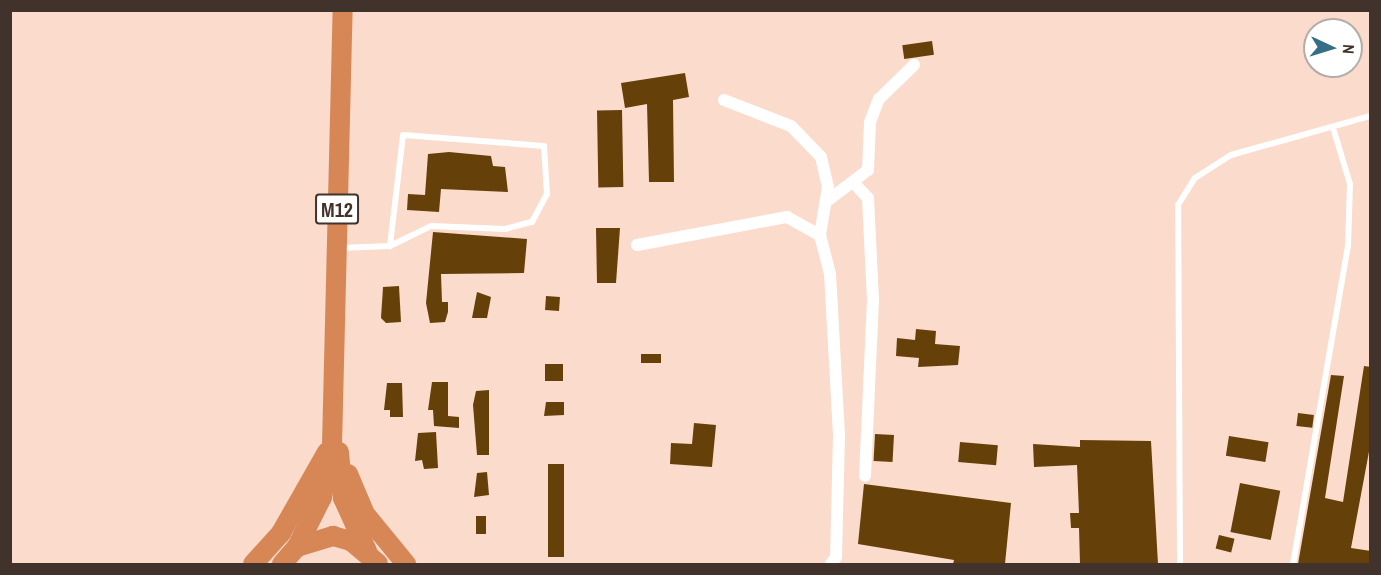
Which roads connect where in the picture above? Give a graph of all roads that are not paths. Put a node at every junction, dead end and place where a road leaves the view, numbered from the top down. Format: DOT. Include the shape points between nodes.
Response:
graph roads {
  1 [pos="343,10"];
  2 [pos="914,65"];
  3 [pos="724,99"];
  4 [pos="1371,116"];
  5 [pos="1334,131"];
  6 [pos="868,170"];
  7 [pos="853,182"];
  8 [pos="868,198"];
  9 [pos="827,201"];
  10 [pos="820,236"];
  11 [pos="637,245"];
  12 [pos="390,246"];
  13 [pos="336,249"];
  14 [pos="335,445"];
  15 [pos="866,476"];
  16 [pos="297,547"];
  17 [pos="372,558"];
  18 [pos="253,564"];
  19 [pos="282,564"];
  20 [pos="406,564"];
  21 [pos="831,564"];
  22 [pos="1180,564"];
  23 [pos="1293,564"];
  1 -- 13 [label="highway, M12"];
  2 -- 6 [label="street" via="879,99 870,122"];
  3 -- 9 [label="street" via="792,126 821,157"];
  4 -- 5 [label="lane"];
  5 -- 22 [label="lane" via="1222,160 1195,178 1178,205"];
  5 -- 23 [label="lane" via="1350,184 1348,247"];
  6 -- 7 [label="street"];
  6 -- 8 [label="street"];
  7 -- 8 [label="street"];
  7 -- 9 [label="street"];
  8 -- 15 [label="street" via="873,300"];
  9 -- 10 [label="street"];
  10 -- 11 [label="street" via="807,223 787,217"];
  10 -- 21 [label="street" via="830,274 839,436 836,557"];
  12 -- 12 [label="lane" via="431,226 504,229 532,222 547,194 544,146 403,135"];
  12 -- 13 [label="lane"];
  13 -- 14 [label="highway, M12" via="331,408"];
  14 -- 16 [label="highway, M12" via="322,496"];
  14 -- 17 [label="highway, M12" via="343,498"];
  14 -- 18 [label="highway" via="281,533"];
  14 -- 20 [label="highway" via="365,514"];
  16 -- 17 [label="highway, M12" via="333,536"];
  16 -- 19 [label="highway, M12"];
}
